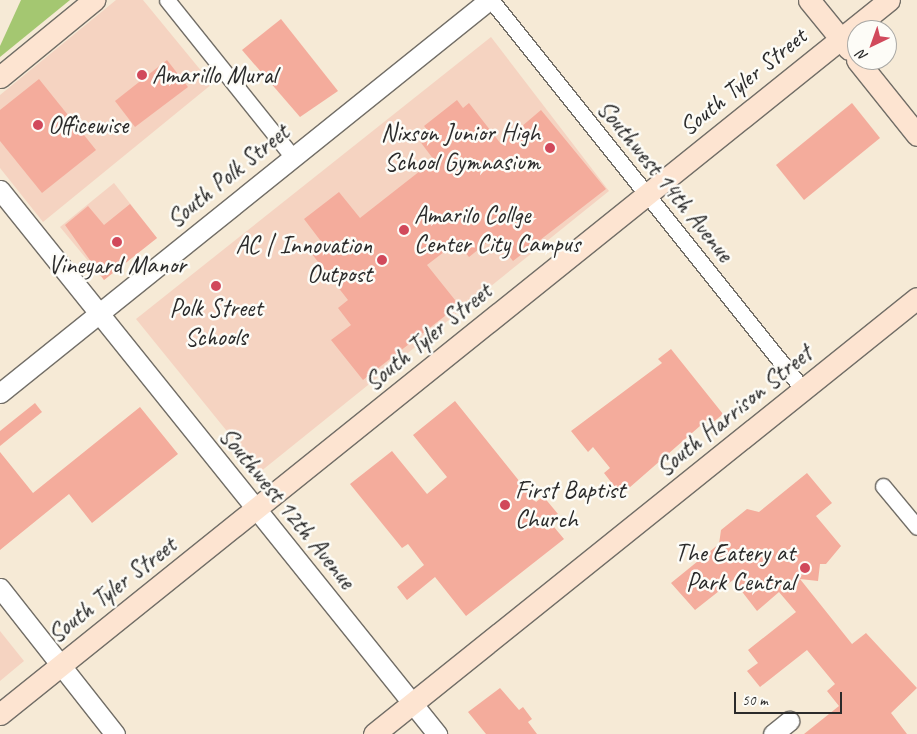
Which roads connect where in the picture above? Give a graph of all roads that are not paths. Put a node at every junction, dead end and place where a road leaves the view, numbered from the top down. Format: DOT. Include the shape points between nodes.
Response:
graph roads {
  1 [pos="94,0"];
  2 [pos="166,0"];
  3 [pos="490,0"];
  4 [pos="809,0"];
  5 [pos="889,0"];
  6 [pos="841,38"];
  7 [pos="847,46"];
  8 [pos="865,70"];
  9 [pos="0,77"];
  10 [pos="917,135"];
  11 [pos="293,157"];
  12 [pos="0,190"];
  13 [pos="645,195"];
  14 [pos="917,298"];
  15 [pos="98,313"];
  16 [pos="803,390"];
  17 [pos="0,393"];
  18 [pos="883,486"];
  19 [pos="258,511"];
  20 [pos="917,527"];
  21 [pos="0,588"];
  22 [pos="61,666"];
  23 [pos="412,704"];
  24 [pos="0,714"];
  25 [pos="789,721"];
  26 [pos="115,734"];
  27 [pos="374,734"];
  28 [pos="436,734"];
  29 [pos="774,734"];
  1 -- 9 [label="main road"];
  2 -- 11 [label="street"];
  3 -- 11 [label="street, South Polk Street"];
  3 -- 13 [label="street, Southwest 14th Avenue"];
  4 -- 6 [label="main road"];
  5 -- 6 [label="main road, South Tyler Street"];
  6 -- 7 [label="main road"];
  6 -- 13 [label="main road, South Tyler Street"];
  8 -- 10 [label="main road"];
  11 -- 15 [label="street, South Polk Street"];
  12 -- 15 [label="street, Southwest 12th Avenue"];
  13 -- 16 [label="street, Southwest 14th Avenue"];
  13 -- 19 [label="main road, South Tyler Street"];
  14 -- 16 [label="main road, South Harrison Street"];
  15 -- 17 [label="street, South Polk Street"];
  15 -- 19 [label="street, Southwest 12th Avenue"];
  16 -- 23 [label="main road, South Harrison Street"];
  18 -- 20 [label="street"];
  19 -- 22 [label="main road, South Tyler Street"];
  19 -- 23 [label="street, Southwest 12th Avenue"];
  21 -- 22 [label="street"];
  22 -- 24 [label="main road, South Tyler Street"];
  22 -- 26 [label="street"];
  23 -- 27 [label="main road, South Harrison Street"];
  23 -- 28 [label="street, Southwest 12th Avenue"];
  25 -- 29 [label="street"];
}
